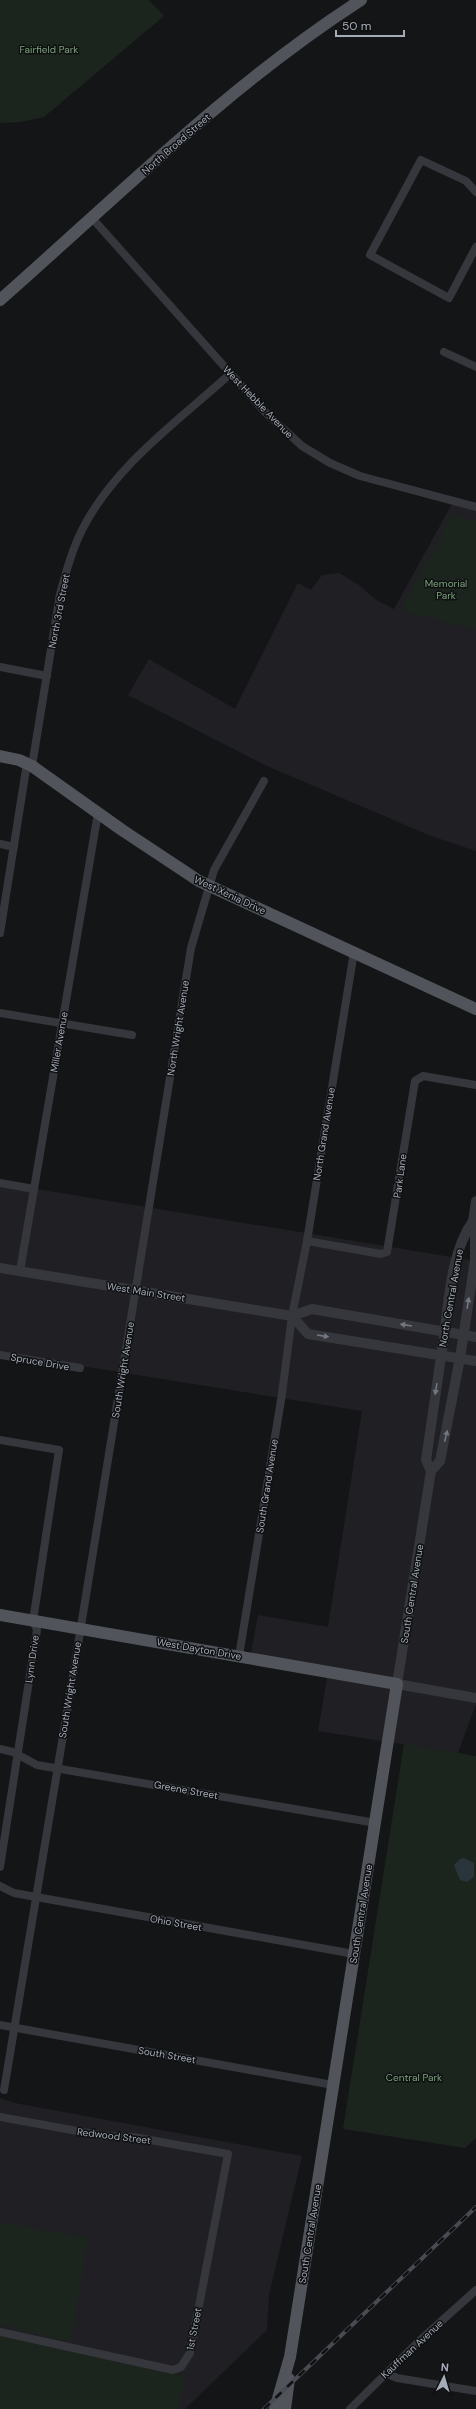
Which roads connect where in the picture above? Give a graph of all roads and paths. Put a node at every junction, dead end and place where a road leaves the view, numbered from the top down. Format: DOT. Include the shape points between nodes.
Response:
graph roads {
  1 [pos="361,0"];
  2 [pos="476,192"];
  3 [pos="92,218"];
  4 [pos="476,247"];
  5 [pos="0,300"];
  6 [pos="444,352"];
  7 [pos="476,367"];
  8 [pos="230,374"];
  9 [pos="476,507"];
  10 [pos="0,667"];
  11 [pos="47,676"];
  12 [pos="0,756"];
  13 [pos="30,765"];
  14 [pos="264,781"];
  15 [pos="98,813"];
  16 [pos="0,844"];
  17 [pos="14,847"];
  18 [pos="209,886"];
  19 [pos="1,923"];
  20 [pos="0,933"];
  21 [pos="354,952"];
  22 [pos="476,1009"];
  23 [pos="0,1013"];
  24 [pos="62,1023"];
  25 [pos="132,1035"];
  26 [pos="476,1085"];
  27 [pos="0,1183"];
  28 [pos="34,1189"];
  29 [pos="476,1201"];
  30 [pos="473,1221"];
  31 [pos="307,1241"];
  32 [pos="0,1268"];
  33 [pos="20,1271"];
  34 [pos="136,1290"];
  35 [pos="292,1316"];
  36 [pos="444,1331"];
  37 [pos="463,1334"];
  38 [pos="476,1337"];
  39 [pos="0,1355"];
  40 [pos="441,1355"];
  41 [pos="460,1358"];
  42 [pos="476,1361"];
  43 [pos="80,1368"];
  44 [pos="0,1440"];
  45 [pos="431,1471"];
  46 [pos="0,1615"];
  47 [pos="33,1621"];
  48 [pos="80,1628"];
  49 [pos="239,1656"];
  50 [pos="397,1684"];
  51 [pos="476,1698"];
  52 [pos="0,1749"];
  53 [pos="18,1754"];
  54 [pos="56,1767"];
  55 [pos="376,1824"];
  56 [pos="0,1867"];
  57 [pos="0,1886"];
  58 [pos="35,1897"];
  59 [pos="354,1954"];
  60 [pos="0,2025"];
  61 [pos="14,2028"];
  62 [pos="333,2085"];
  63 [pos="4,2090"];
  64 [pos="0,2117"];
  65 [pos="228,2154"];
  66 [pos="476,2290"];
  67 [pos="0,2332"];
  68 [pos="290,2357"];
  69 [pos="386,2372"];
  70 [pos="476,2391"];
  71 [pos="275,2409"];
  72 [pos="285,2409"];
  73 [pos="350,2409"];
  1 -- 3 [label="main road, North Broad Street" via="249,80"];
  2 -- 4 [label="street" via="466,181 421,160 370,255 449,298"];
  3 -- 5 [label="main road, North Broad Street"];
  3 -- 8 [label="street, West Hebble Avenue"];
  6 -- 7 [label="street"];
  8 -- 9 [label="street, West Hebble Avenue" via="283,431 330,463 375,481"];
  8 -- 11 [label="street, North 3rd Street" via="133,461 98,504 82,530 60,594"];
  10 -- 11 [label="street"];
  11 -- 13 [label="street, North 3rd Street"];
  12 -- 13 [label="main road, West Xenia Drive"];
  13 -- 15 [label="main road, West Xenia Drive"];
  13 -- 17 [label="street, North 3rd Street"];
  14 -- 18 [label="street, North Wright Avenue" via="214,870"];
  15 -- 18 [label="main road, West Xenia Drive" via="193,878"];
  15 -- 24 [label="street, Miller Avenue"];
  16 -- 17 [label="street"];
  17 -- 19 [label="street, North 3rd Street"];
  18 -- 21 [label="main road, West Xenia Drive"];
  18 -- 34 [label="street, North Wright Avenue" via="198,916 191,948"];
  19 -- 20 [label="street, North 3rd Street"];
  21 -- 22 [label="main road, West Xenia Drive"];
  21 -- 31 [label="street, North Grand Avenue"];
  23 -- 24 [label="street"];
  24 -- 25 [label="street"];
  24 -- 28 [label="street, Miller Avenue"];
  26 -- 31 [label="street, Park Lane" via="423,1076 415,1081 387,1252 381,1254"];
  27 -- 28 [label="street"];
  28 -- 33 [label="street, Miller Avenue"];
  29 -- 30 [label="street, North Central Avenue"];
  30 -- 36 [label="street, North Central Avenue" via="465,1233 457,1256"];
  37 -- 30 [label="street, North Central Avenue, one-way" via="475,1260"];
  31 -- 35 [label="street, North Grand Avenue"];
  32 -- 33 [label="street, West Main Street"];
  33 -- 34 [label="street, West Main Street"];
  34 -- 35 [label="street, West Main Street"];
  34 -- 48 [label="street, South Wright Avenue"];
  36 -- 35 [label="street, West Main Street, one-way" via="312,1309"];
  35 -- 40 [label="street, one-way" via="308,1334"];
  35 -- 49 [label="street, South Grand Avenue" via="281,1402"];
  36 -- 37 [label="street, West Main Street"];
  36 -- 40 [label="street, North Central Avenue"];
  37 -- 38 [label="street, West Main Street"];
  37 -- 41 [label="street, North Central Avenue"];
  39 -- 43 [label="street, Spruce Drive"];
  40 -- 41 [label="street"];
  40 -- 45 [label="street, South Central Avenue, one-way" via="426,1460"];
  41 -- 42 [label="street"];
  45 -- 41 [label="street, South Central Avenue, one-way" via="440,1461"];
  44 -- 47 [label="street, Lynn Drive" via="59,1450"];
  45 -- 50 [label="street, South Central Avenue"];
  46 -- 47 [label="main road, West Dayton Drive"];
  47 -- 48 [label="main road, West Dayton Drive"];
  47 -- 53 [label="street, Lynn Drive" via="37,1630"];
  48 -- 49 [label="main road, West Dayton Drive"];
  48 -- 54 [label="street, South Wright Avenue"];
  49 -- 50 [label="main road, West Dayton Drive"];
  50 -- 51 [label="street"];
  50 -- 55 [label="main road, South Central Avenue"];
  52 -- 53 [label="street, Greene Street"];
  53 -- 54 [label="street, Greene Street" via="37,1765"];
  53 -- 56 [label="street, Lynn Drive"];
  54 -- 55 [label="street, Greene Street"];
  54 -- 58 [label="street, South Wright Avenue"];
  55 -- 59 [label="main road, South Central Avenue"];
  57 -- 58 [label="street, Ohio Street" via="14,1893"];
  58 -- 59 [label="street, Ohio Street"];
  58 -- 61 [label="street, South Wright Avenue"];
  59 -- 62 [label="main road, South Central Avenue"];
  60 -- 61 [label="street, South Street"];
  61 -- 62 [label="street, South Street"];
  61 -- 63 [label="street, South Wright Avenue"];
  62 -- 68 [label="main road, South Central Avenue"];
  64 -- 65 [label="street, Redwood Street"];
  65 -- 67 [label="street, 1st Street" via="190,2352 181,2367 173,2370"];
  66 -- 69 [label="street, Kauffman Avenue"];
  68 -- 71 [label="main road, South Central Avenue"];
  68 -- 72 [label="main road, South Central Avenue"];
  69 -- 70 [label="street" via="397,2378"];
  69 -- 73 [label="street, Kauffman Avenue"];
}
